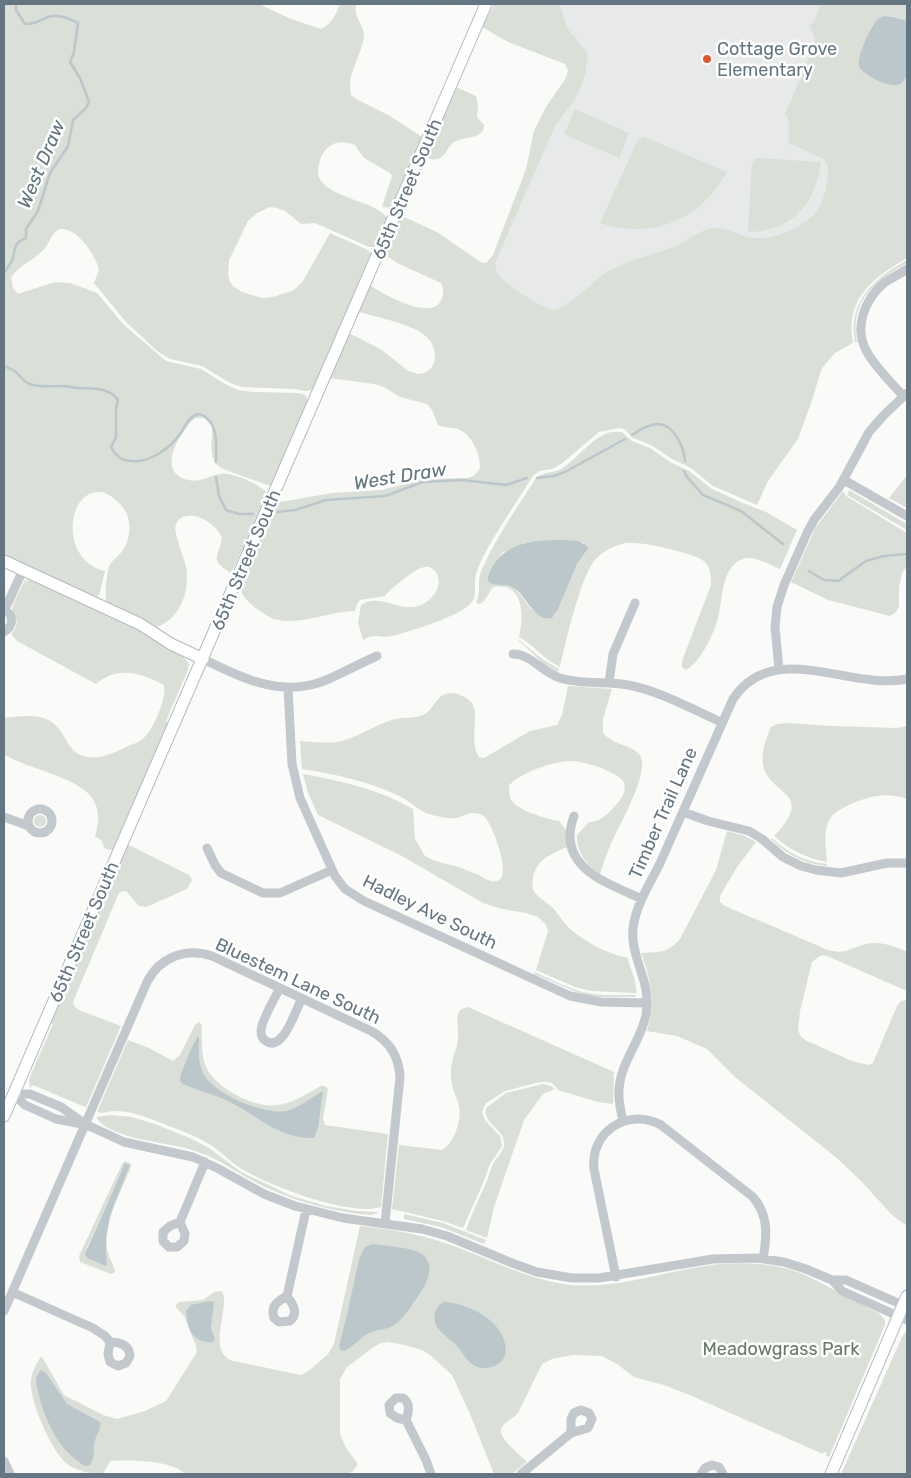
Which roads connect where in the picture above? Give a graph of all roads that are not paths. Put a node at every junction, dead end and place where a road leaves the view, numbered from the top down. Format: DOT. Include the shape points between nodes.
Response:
graph roads {
  1 [pos="486,4"];
  2 [pos="907,269"];
  3 [pos="905,394"];
  4 [pos="844,480"];
  5 [pos="907,516"];
  6 [pos="4,561"];
  7 [pos="23,570"];
  8 [pos="635,603"];
  9 [pos="4,609"];
  10 [pos="4,632"];
  11 [pos="512,654"];
  12 [pos="377,656"];
  13 [pos="203,660"];
  14 [pos="779,669"];
  15 [pos="907,679"];
  16 [pos="609,683"];
  17 [pos="288,688"];
  18 [pos="721,722"];
  19 [pos="683,812"];
  20 [pos="4,816"];
  21 [pos="574,816"];
  22 [pos="29,826"];
  23 [pos="207,848"];
  24 [pos="907,863"];
  25 [pos="332,870"];
  26 [pos="642,899"];
  27 [pos="280,988"];
  28 [pos="302,998"];
  29 [pos="647,1003"];
  30 [pos="14,1094"];
  31 [pos="4,1116"];
  32 [pos="624,1121"];
  33 [pos="85,1124"];
  34 [pos="205,1162"];
  35 [pos="306,1210"];
  36 [pos="180,1222"];
  37 [pos="385,1223"];
  38 [pos="763,1259"];
  39 [pos="616,1276"];
  40 [pos="832,1280"];
  41 [pos="12,1292"];
  42 [pos="287,1296"];
  43 [pos="906,1303"];
  44 [pos="4,1311"];
  45 [pos="903,1318"];
  46 [pos="110,1342"];
  47 [pos="406,1420"];
  48 [pos="571,1433"];
  49 [pos="4,1461"];
  50 [pos="531,1466"];
  51 [pos="10,1474"];
  52 [pos="431,1474"];
  53 [pos="521,1474"];
  54 [pos="538,1474"];
  55 [pos="701,1474"];
  56 [pos="723,1474"];
  57 [pos="831,1474"];
  1 -- 13 [label="street, 65th Street South"];
  2 -- 3 [label="street" via="874,294 864,310 861,328 867,352"];
  3 -- 4 [label="street" via="866,437"];
  4 -- 5 [label="street"];
  4 -- 14 [label="street" via="811,525 784,585 775,627"];
  6 -- 7 [label="street"];
  7 -- 9 [label="street"];
  7 -- 13 [label="street" via="135,622"];
  8 -- 16 [label="street" via="613,654"];
  9 -- 10 [label="street" via="12,620"];
  11 -- 16 [label="street" via="523,656 550,674 566,680"];
  12 -- 17 [label="street" via="320,682"];
  13 -- 17 [label="street" via="256,683"];
  13 -- 30 [label="street, 65th Street South"];
  14 -- 15 [label="street, Timber Trail Lane" via="881,681"];
  14 -- 18 [label="street, Timber Trail Lane" via="760,675 744,686 732,699"];
  16 -- 18 [label="street" via="648,690"];
  17 -- 25 [label="street, Hadley Ave South" via="294,780"];
  18 -- 19 [label="street, Timber Trail Lane"];
  19 -- 24 [label="street" via="749,831 783,857 810,869 841,873 887,863"];
  19 -- 26 [label="street, Timber Trail Lane"];
  20 -- 22 [label="street"];
  21 -- 26 [label="street" via="571,841 583,867 598,879"];
  23 -- 25 [label="street" via="221,874 264,893 283,892"];
  25 -- 29 [label="street, Hadley Ave South" via="343,886 364,901 570,996 601,1002"];
  26 -- 29 [label="street, Timber Trail Lane" via="632,936 645,982"];
  27 -- 28 [label="street, Bluestem Lane South"];
  27 -- 28 [label="street" via="261,1028 266,1042 281,1040"];
  27 -- 33 [label="street, Bluestem Lane South" via="201,953 182,954 162,963 147,982"];
  28 -- 37 [label="street, Bluestem Lane South" via="374,1032 386,1042 397,1060 400,1071"];
  29 -- 32 [label="street, Timber Trail Lane" via="642,1028 620,1080 619,1100"];
  30 -- 31 [label="street, 65th Street South"];
  30 -- 33 [label="street" via="30,1094 61,1107"];
  32 -- 38 [label="street" via="644,1119 662,1125 753,1197 766,1224"];
  32 -- 39 [label="street" via="604,1134 594,1159"];
  33 -- 34 [label="street" via="131,1144"];
  33 -- 41 [label="street, Bluestem Lane South"];
  34 -- 35 [label="street" via="264,1194"];
  34 -- 36 [label="street"];
  35 -- 37 [label="street"];
  35 -- 42 [label="street"];
  37 -- 39 [label="street" via="447,1236 544,1274 579,1278"];
  38 -- 39 [label="street" via="712,1258"];
  38 -- 40 [label="street" via="800,1266"];
  40 -- 43 [label="street" via="846,1280"];
  40 -- 45 [label="street" via="842,1290"];
  41 -- 44 [label="street, Bluestem Lane South"];
  41 -- 46 [label="street" via="88,1325"];
  43 -- 45 [label="street"];
  45 -- 57 [label="street"];
  47 -- 52 [label="street"];
  48 -- 50 [label="street"];
  49 -- 51 [label="street"];
  50 -- 53 [label="street"];
  50 -- 54 [label="street"];
  55 -- 56 [label="street" via="712,1465 719,1467"];
}
